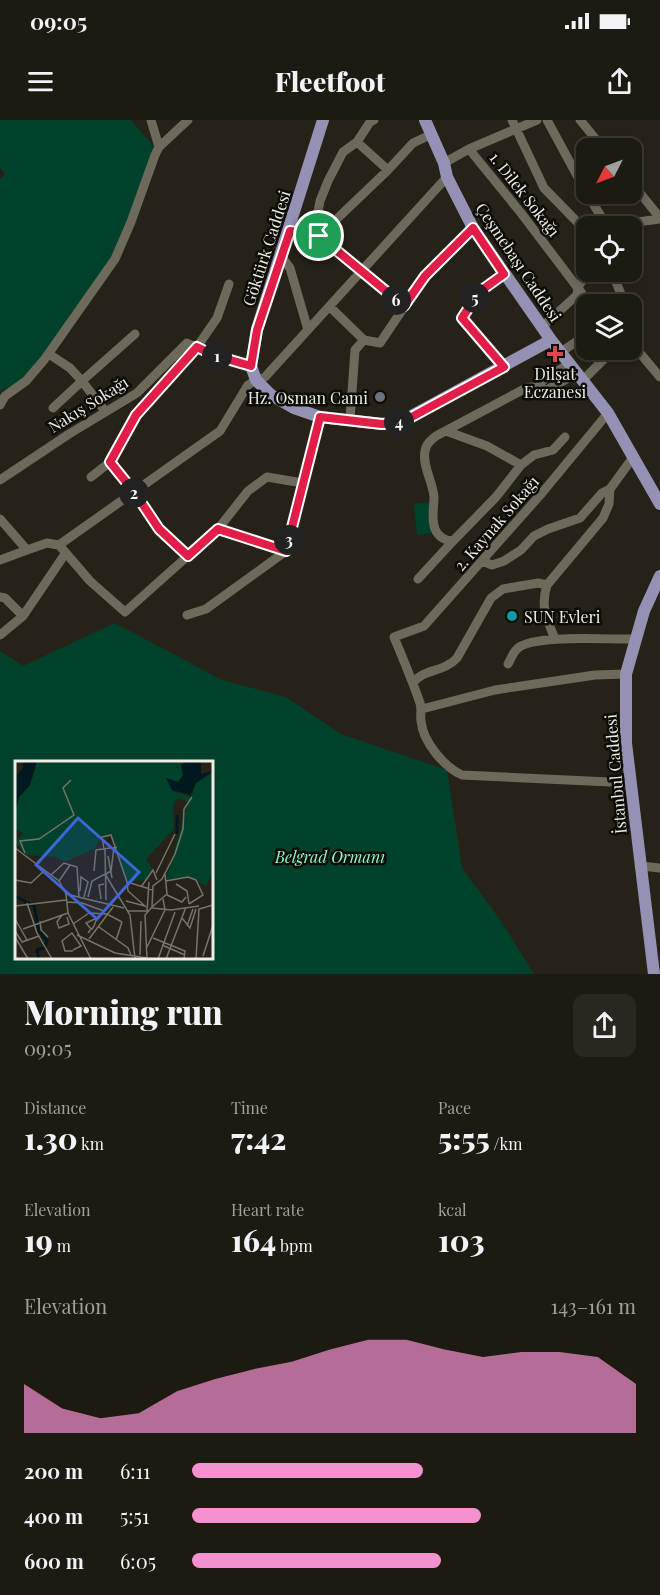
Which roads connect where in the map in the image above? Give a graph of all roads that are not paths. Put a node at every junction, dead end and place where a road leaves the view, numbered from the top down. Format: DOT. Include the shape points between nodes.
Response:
graph roads {
  1 [pos="151,120"];
  2 [pos="188,120"];
  3 [pos="323,120"];
  4 [pos="375,120"];
  5 [pos="425,120"];
  6 [pos="537,120"];
  7 [pos="547,120"];
  8 [pos="580,120"];
  9 [pos="514,125"];
  10 [pos="430,135"];
  11 [pos="595,138"];
  12 [pos="357,142"];
  13 [pos="159,147"];
  14 [pos="469,149"];
  15 [pos="444,163"];
  16 [pos="388,170"];
  17 [pos="576,173"];
  18 [pos="447,177"];
  19 [pos="642,196"];
  20 [pos="660,219"];
  21 [pos="576,221"];
  22 [pos="642,221"];
  23 [pos="473,228"];
  24 [pos="290,231"];
  25 [pos="320,235"];
  26 [pos="281,256"];
  27 [pos="360,272"];
  28 [pos="504,274"];
  29 [pos="581,282"];
  30 [pos="229,284"];
  31 [pos="578,287"];
  32 [pos="583,294"];
  33 [pos="404,306"];
  34 [pos="330,307"];
  35 [pos="542,327"];
  36 [pos="308,330"];
  37 [pos="135,334"];
  38 [pos="364,340"];
  39 [pos="550,340"];
  40 [pos="576,342"];
  41 [pos="197,347"];
  42 [pos="561,352"];
  43 [pos="49,354"];
  44 [pos="642,356"];
  45 [pos="597,360"];
  46 [pos="251,366"];
  47 [pos="504,367"];
  48 [pos="576,372"];
  49 [pos="660,377"];
  50 [pos="256,380"];
  51 [pos="82,381"];
  52 [pos="0,405"];
  53 [pos="53,408"];
  54 [pos="105,411"];
  55 [pos="608,413"];
  56 [pos="320,417"];
  57 [pos="350,419"];
  58 [pos="446,431"];
  59 [pos="565,437"];
  60 [pos="634,456"];
  61 [pos="110,462"];
  62 [pos="521,465"];
  63 [pos="91,477"];
  64 [pos="0,480"];
  65 [pos="303,483"];
  66 [pos="610,489"];
  67 [pos="135,493"];
  68 [pos="660,504"];
  69 [pos="0,519"];
  70 [pos="218,529"];
  71 [pos="453,541"];
  72 [pos="59,545"];
  73 [pos="27,550"];
  74 [pos="286,551"];
  75 [pos="66,554"];
  76 [pos="188,556"];
  77 [pos="0,560"];
  78 [pos="482,561"];
  79 [pos="660,576"];
  80 [pos="418,579"];
  81 [pos="547,585"];
  82 [pos="0,597"];
  83 [pos="187,615"];
  84 [pos="23,616"];
  85 [pos="0,635"];
  86 [pos="555,639"];
  87 [pos="635,639"];
  88 [pos="508,664"];
  89 [pos="626,674"];
  90 [pos="413,683"];
  91 [pos="422,709"];
  92 [pos="631,783"];
  93 [pos="641,866"];
  94 [pos="660,868"];
  95 [pos="654,974"];
  1 -- 13 [label="street"];
  2 -- 13 [label="street"];
  3 -- 24 [label="main road, Göktürk Caddesi"];
  4 -- 12 [label="street"];
  5 -- 10 [label="main road, Çeşmebaşı Caddesi"];
  6 -- 9 [label="street"];
  7 -- 17 [label="street"];
  8 -- 11 [label="street"];
  9 -- 14 [label="street"];
  9 -- 21 [label="street" via="544,188"];
  10 -- 15 [label="main road, Çeşmebaşı Caddesi"];
  10 -- 16 [label="street" via="413,143"];
  12 -- 16 [label="street"];
  12 -- 25 [label="street" via="344,152 320,201 316,222"];
  13 -- 43 [label="street" via="115,259"];
  14 -- 15 [label="street"];
  14 -- 31 [label="street, 1. Dilek Sokağı"];
  15 -- 18 [label="main road, Çeşmebaşı Caddesi"];
  16 -- 25 [label="street"];
  18 -- 23 [label="main road, Çeşmebaşı Caddesi"];
  18 -- 27 [label="street"];
  19 -- 20 [label="street"];
  20 -- 22 [label="street"];
  23 -- 28 [label="main road, Çeşmebaşı Caddesi"];
  23 -- 33 [label="street" via="425,276"];
  24 -- 25 [label="street"];
  24 -- 26 [label="main road, Göktürk Caddesi"];
  25 -- 27 [label="street"];
  26 -- 36 [label="street" via="290,268"];
  26 -- 46 [label="main road, Göktürk Caddesi" via="257,330"];
  27 -- 33 [label="street"];
  27 -- 34 [label="street"];
  28 -- 35 [label="main road, Çeşmebaşı Caddesi"];
  28 -- 47 [label="street" via="479,292 462,318"];
  29 -- 31 [label="street"];
  30 -- 41 [label="street" via="217,318"];
  31 -- 32 [label="street, 1. Dilek Sokağı"];
  31 -- 35 [label="street" via="577,295"];
  33 -- 38 [label="street" via="380,343"];
  34 -- 36 [label="street"];
  34 -- 38 [label="street"];
  35 -- 39 [label="main road, Çeşmebaşı Caddesi"];
  36 -- 50 [label="street" via="265,377"];
  37 -- 51 [label="street"];
  38 -- 57 [label="street" via="355,350"];
  39 -- 42 [label="main road, Çeşmebaşı Caddesi"];
  39 -- 47 [label="main road"];
  40 -- 42 [label="street"];
  41 -- 46 [label="street"];
  41 -- 54 [label="street, Nakış Sokağı" via="187,343 137,393"];
  41 -- 61 [label="street" via="136,415"];
  42 -- 48 [label="main road, Çeşmebaşı Caddesi"];
  43 -- 51 [label="street"];
  43 -- 52 [label="street"];
  44 -- 49 [label="street"];
  45 -- 48 [label="street"];
  46 -- 50 [label="main road, Göktürk Caddesi"];
  47 -- 57 [label="main road" via="406,420 382,424"];
  48 -- 55 [label="main road, Çeşmebaşı Caddesi"];
  48 -- 58 [label="street" via="547,390 526,388"];
  50 -- 56 [label="main road" via="271,395"];
  50 -- 67 [label="street" via="248,385 220,431"];
  51 -- 53 [label="street"];
  51 -- 54 [label="street"];
  54 -- 64 [label="street, Nakış Sokağı"];
  55 -- 60 [label="main road, Çeşmebaşı Caddesi"];
  55 -- 78 [label="street, 2. Kaynak Sokağı"];
  56 -- 57 [label="main road"];
  56 -- 65 [label="street"];
  58 -- 62 [label="street" via="487,446"];
  58 -- 71 [label="street" via="428,443 424,452 434,495 435,530 445,540"];
  59 -- 62 [label="street" via="553,450 534,454"];
  60 -- 66 [label="street"];
  60 -- 68 [label="main road, Çeşmebaşı Caddesi"];
  61 -- 63 [label="street"];
  61 -- 67 [label="street"];
  62 -- 71 [label="street"];
  65 -- 70 [label="street" via="267,477 248,491"];
  65 -- 74 [label="street"];
  66 -- 78 [label="street" via="580,518 534,536 504,561 492,565"];
  66 -- 81 [label="street" via="603,518"];
  67 -- 72 [label="street"];
  67 -- 76 [label="street" via="159,529"];
  69 -- 73 [label="street"];
  70 -- 74 [label="street"];
  70 -- 76 [label="street"];
  71 -- 80 [label="street"];
  72 -- 73 [label="street" via="47,543"];
  72 -- 75 [label="street"];
  73 -- 77 [label="street"];
  74 -- 83 [label="street" via="206,609"];
  75 -- 76 [label="street" via="90,582 125,612"];
  75 -- 84 [label="street"];
  78 -- 90 [label="street, 2. Kaynak Sokağı" via="424,626 394,637"];
  79 -- 87 [label="main road, İstanbul Caddesi"];
  81 -- 86 [label="street" via="543,599"];
  81 -- 90 [label="street" via="503,588 491,598 458,658 450,666 417,677"];
  82 -- 84 [label="street"];
  84 -- 85 [label="street"];
  86 -- 87 [label="street"];
  86 -- 88 [label="street" via="524,645"];
  87 -- 89 [label="main road, İstanbul Caddesi"];
  89 -- 91 [label="street" via="495,690"];
  89 -- 92 [label="main road, İstanbul Caddesi" via="626,743"];
  90 -- 91 [label="street"];
  91 -- 92 [label="street" via="426,737 443,764 462,776"];
  92 -- 93 [label="main road, İstanbul Caddesi"];
  93 -- 94 [label="street"];
  93 -- 95 [label="main road, İstanbul Caddesi"];
}
